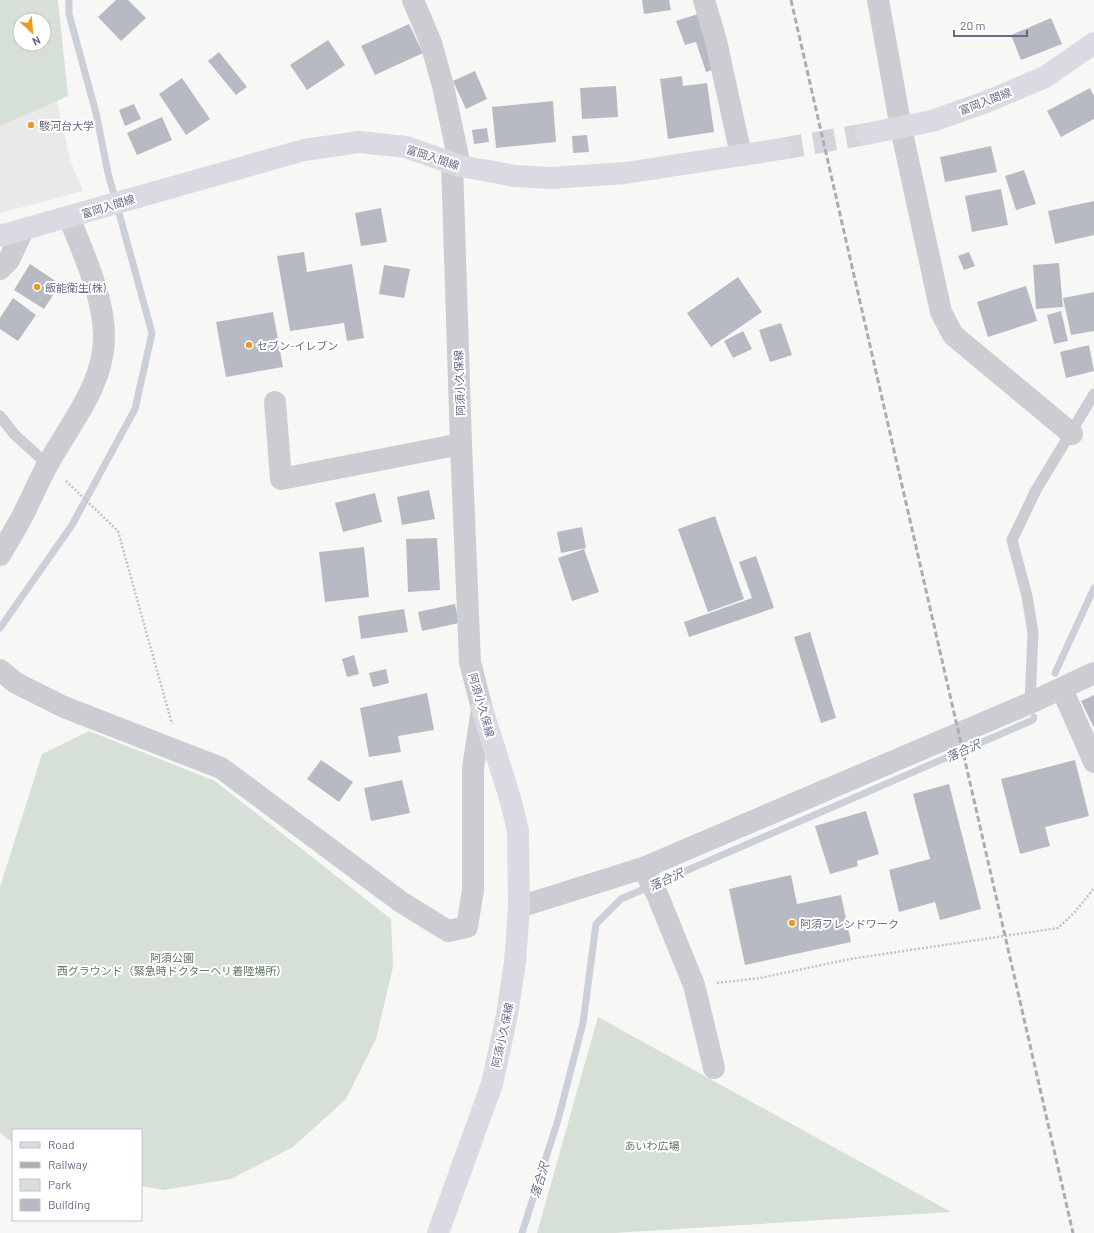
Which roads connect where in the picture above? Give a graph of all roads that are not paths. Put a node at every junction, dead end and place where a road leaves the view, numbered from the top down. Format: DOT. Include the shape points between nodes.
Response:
graph roads {
  1 [pos="413,0"];
  2 [pos="704,0"];
  3 [pos="878,0"];
  4 [pos="1094,45"];
  5 [pos="901,128"];
  6 [pos="866,134"];
  7 [pos="781,149"];
  8 [pos="742,155"];
  9 [pos="456,164"];
  10 [pos="78,214"];
  11 [pos="23,230"];
  12 [pos="0,236"];
  13 [pos="0,269"];
  14 [pos="1094,394"];
  15 [pos="275,402"];
  16 [pos="0,416"];
  17 [pos="1072,434"];
  18 [pos="461,444"];
  19 [pos="47,464"];
  20 [pos="0,555"];
  21 [pos="2,672"];
  22 [pos="1094,673"];
  23 [pos="1062,689"];
  24 [pos="1030,703"];
  25 [pos="482,709"];
  26 [pos="1094,762"];
  27 [pos="649,879"];
  28 [pos="519,907"];
  29 [pos="714,1068"];
  30 [pos="438,1233"];
  1 -- 9 [label="street, 阿須小久保線" via="431,43 443,86"];
  2 -- 8 [label="street"];
  3 -- 5 [label="street"];
  4 -- 5 [label="main road, 富岡入間線" via="1045,77 986,102 932,121"];
  5 -- 6 [label="main road, 富岡入間線"];
  5 -- 17 [label="street" via="941,312 953,335"];
  7 -- 8 [label="main road, 富岡入間線"];
  8 -- 9 [label="main road, 富岡入間線" via="625,173 552,178 515,176"];
  9 -- 10 [label="main road, 富岡入間線" via="406,147 359,142 304,150"];
  9 -- 18 [label="street, 阿須小久保線"];
  10 -- 11 [label="main road, 富岡入間線"];
  10 -- 19 [label="street" via="88,267 101,310 103,357 89,397"];
  11 -- 12 [label="main road, 富岡入間線"];
  11 -- 13 [label="street" via="8,260"];
  14 -- 17 [label="lane"];
  15 -- 18 [label="street" via="281,479"];
  16 -- 19 [label="lane" via="15,435"];
  17 -- 24 [label="lane" via="1036,490 1012,540 1027,596 1033,633"];
  18 -- 25 [label="street, 阿須小久保線" via="470,662"];
  19 -- 20 [label="street" via="24,514"];
  21 -- 25 [label="street" via="64,707 221,768 401,902 448,931 467,927 473,890 473,768"];
  22 -- 23 [label="street"];
  23 -- 24 [label="street"];
  23 -- 26 [label="street"];
  24 -- 27 [label="street"];
  25 -- 28 [label="main road, 阿須小久保線" via="518,831"];
  27 -- 28 [label="street"];
  27 -- 29 [label="street" via="694,985"];
  28 -- 30 [label="main road, 阿須小久保線" via="508,1015 492,1084"];
}
